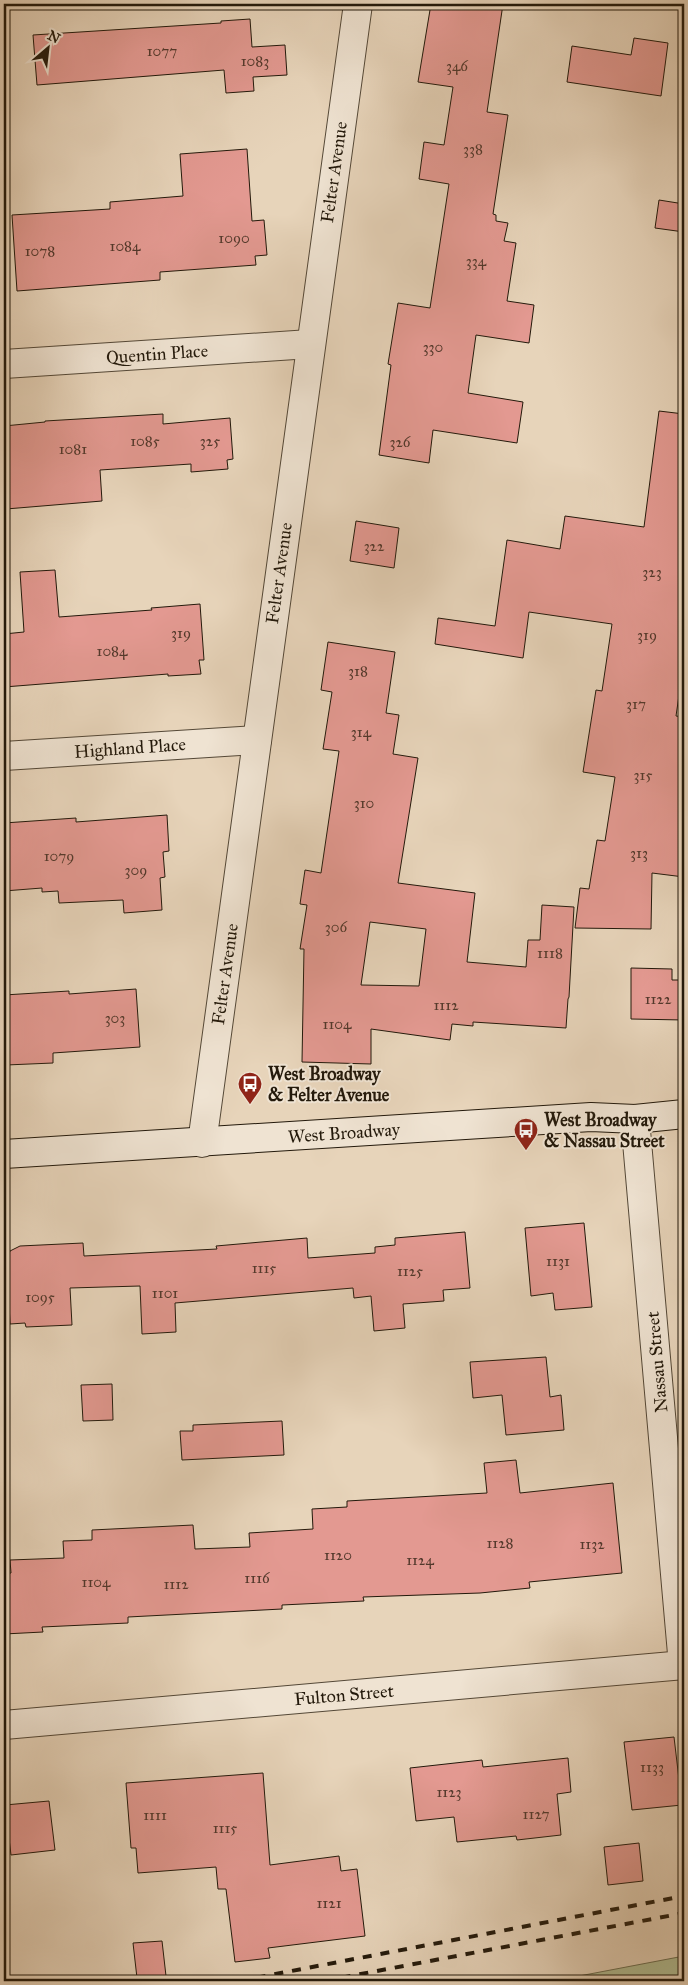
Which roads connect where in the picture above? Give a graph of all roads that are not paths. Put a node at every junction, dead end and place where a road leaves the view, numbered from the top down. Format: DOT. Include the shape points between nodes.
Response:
graph roads {
  1 [pos="358,4"];
  2 [pos="310,344"];
  3 [pos="4,364"];
  4 [pos="257,740"];
  5 [pos="4,756"];
  6 [pos="684,1114"];
  7 [pos="635,1119"];
  8 [pos="202,1143"];
  9 [pos="4,1154"];
  10 [pos="684,1665"];
  11 [pos="4,1725"];
  1 -- 2 [label="street, Felter Avenue"];
  2 -- 3 [label="street, Quentin Place"];
  2 -- 4 [label="street, Felter Avenue"];
  4 -- 5 [label="street, Highland Place"];
  4 -- 8 [label="street, Felter Avenue"];
  6 -- 7 [label="street, West Broadway"];
  7 -- 8 [label="street, West Broadway" via="591,1117"];
  7 -- 10 [label="street, Nassau Street"];
  8 -- 9 [label="street, West Broadway"];
  10 -- 11 [label="street, Fulton Street"];
}
